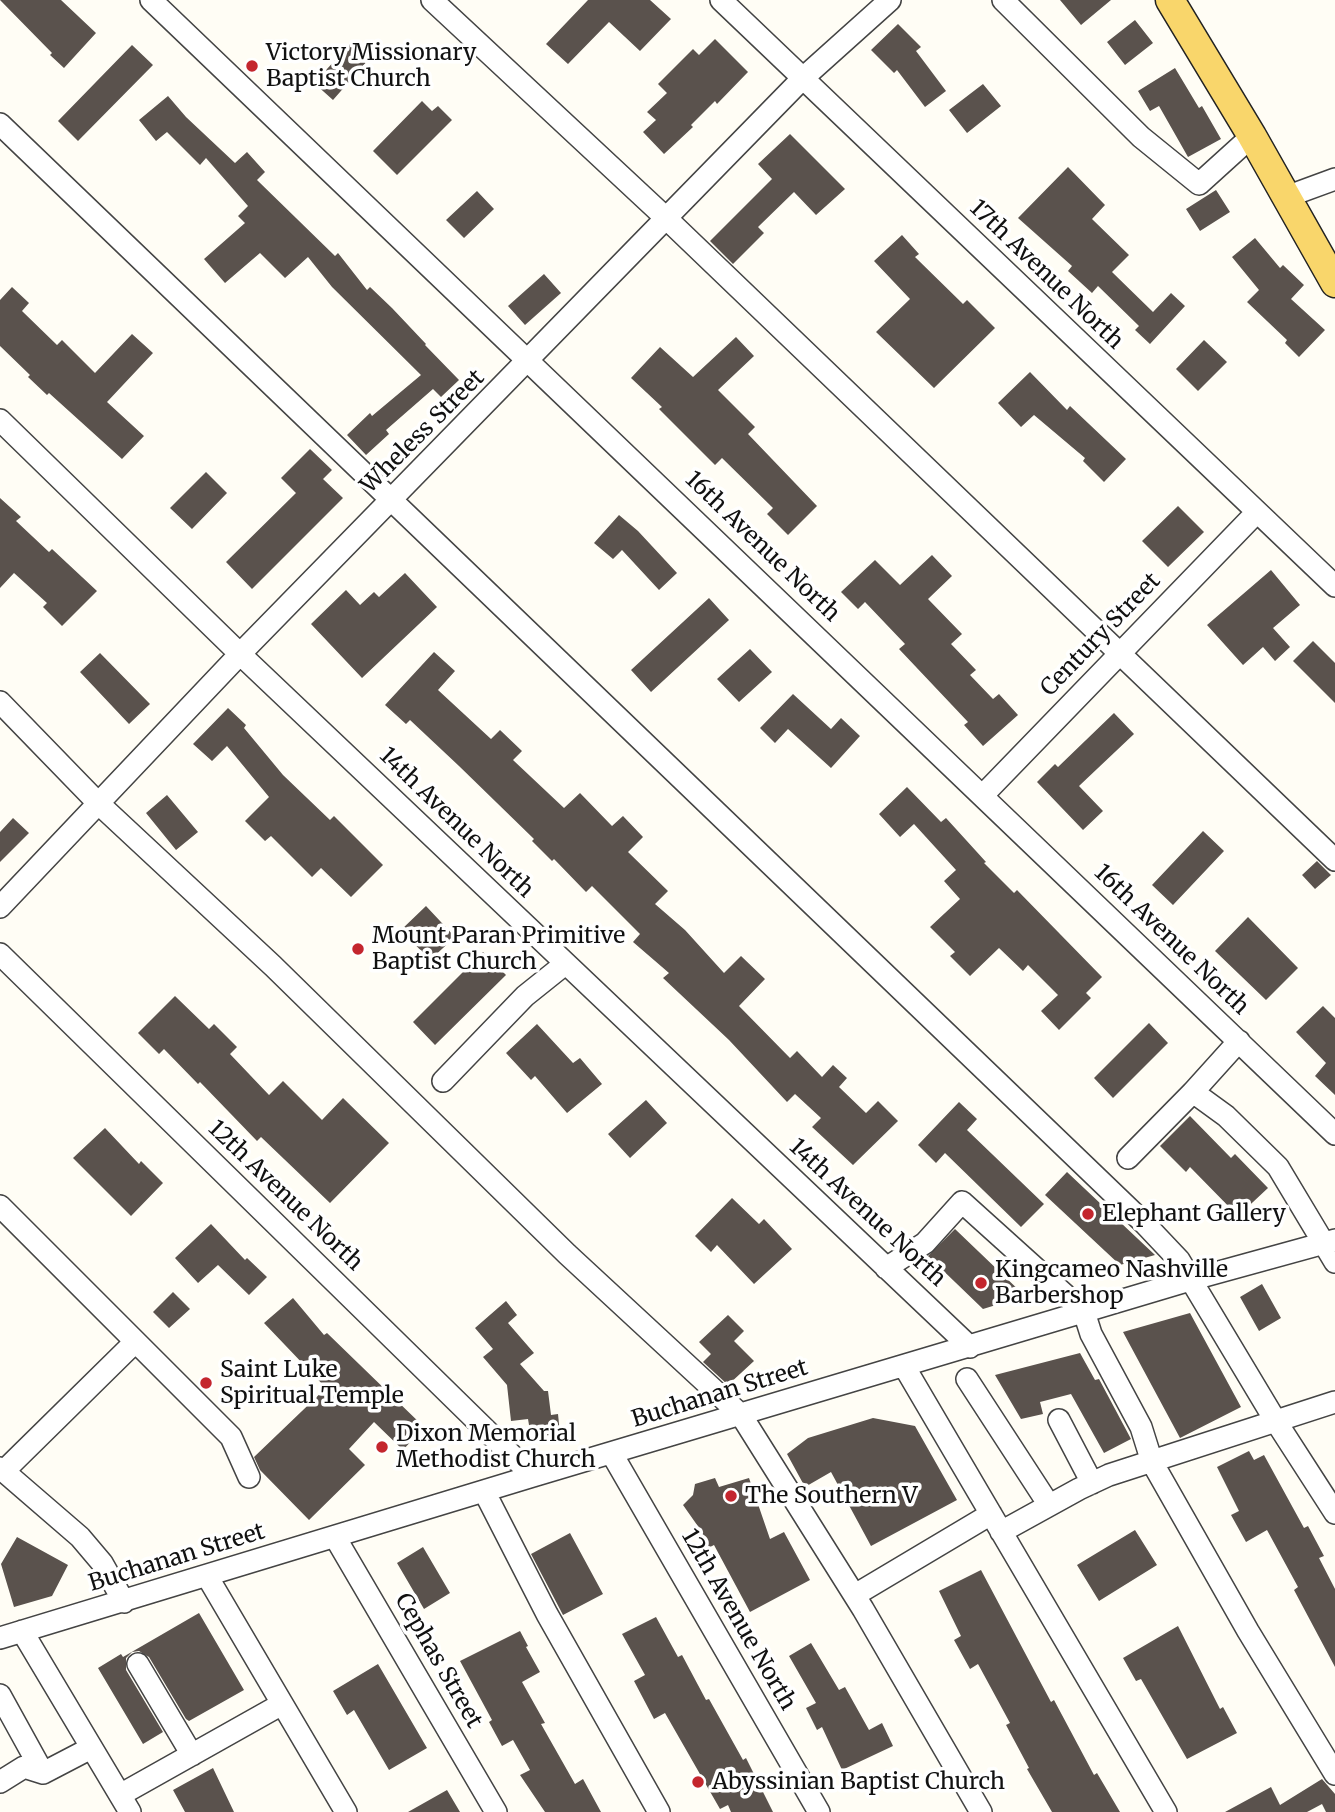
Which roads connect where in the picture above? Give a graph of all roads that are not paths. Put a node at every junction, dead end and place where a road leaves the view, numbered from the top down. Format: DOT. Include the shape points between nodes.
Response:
graph roads {
  1 [pos="151,0"];
  2 [pos="432,0"];
  3 [pos="721,0"];
  4 [pos="890,0"];
  5 [pos="1003,0"];
  6 [pos="1170,0"];
  7 [pos="802,79"];
  8 [pos="0,124"];
  9 [pos="1252,136"];
  10 [pos="1335,179"];
  11 [pos="1286,197"];
  12 [pos="667,219"];
  13 [pos="1335,283"];
  14 [pos="530,360"];
  15 [pos="0,420"];
  16 [pos="391,502"];
  17 [pos="1257,512"];
  18 [pos="1335,586"];
  19 [pos="1121,653"];
  20 [pos="240,654"];
  21 [pos="0,702"];
  22 [pos="983,795"];
  23 [pos="98,803"];
  24 [pos="1335,860"];
  25 [pos="0,907"];
  26 [pos="0,954"];
  27 [pos="565,964"];
  28 [pos="1239,1041"];
  29 [pos="443,1081"];
  30 [pos="1193,1092"];
  31 [pos="1335,1134"];
  32 [pos="1128,1158"];
  33 [pos="0,1206"];
  34 [pos="1329,1242"];
  35 [pos="1335,1262"];
  36 [pos="886,1268"];
  37 [pos="1189,1280"];
  38 [pos="1084,1312"];
  39 [pos="135,1342"];
  40 [pos="970,1347"];
  41 [pos="904,1366"];
  42 [pos="967,1379"];
  43 [pos="1335,1402"];
  44 [pos="741,1415"];
  45 [pos="1059,1420"];
  46 [pos="1275,1420"];
  47 [pos="612,1454"];
  48 [pos="1152,1462"];
  49 [pos="2,1469"];
  50 [pos="533,1476"];
  51 [pos="248,1477"];
  52 [pos="1092,1483"];
  53 [pos="484,1491"];
  54 [pos="1049,1505"];
  55 [pos="1335,1513"];
  56 [pos="996,1523"];
  57 [pos="335,1537"];
  58 [pos="207,1576"];
  59 [pos="855,1595"];
  60 [pos="124,1602"];
  61 [pos="22,1631"];
  62 [pos="0,1638"];
  63 [pos="138,1664"];
  64 [pos="0,1695"];
  65 [pos="282,1704"];
  66 [pos="92,1748"];
  67 [pos="192,1755"];
  68 [pos="43,1773"];
  69 [pos="1335,1774"];
  70 [pos="0,1782"];
  71 [pos="125,1803"];
  72 [pos="346,1812"];
  73 [pos="496,1812"];
  74 [pos="659,1812"];
  75 [pos="819,1812"];
  76 [pos="981,1812"];
  77 [pos="1166,1812"];
  1 -- 14 [label="street, 16th Avenue North"];
  2 -- 12 [label="street"];
  3 -- 7 [label="street, 17th Avenue North"];
  4 -- 7 [label="street, Wheless Street"];
  5 -- 9 [label="street" via="1141,137 1199,184"];
  6 -- 9 [label="main road"];
  7 -- 12 [label="street, Wheless Street"];
  7 -- 17 [label="street, 17th Avenue North"];
  8 -- 16 [label="street"];
  9 -- 11 [label="main road"];
  10 -- 11 [label="street"];
  11 -- 13 [label="main road"];
  12 -- 14 [label="street, Wheless Street"];
  12 -- 19 [label="street"];
  14 -- 16 [label="street, Wheless Street"];
  14 -- 22 [label="street, 16th Avenue North"];
  15 -- 20 [label="street, 14th Avenue North"];
  16 -- 20 [label="street, Wheless Street"];
  16 -- 37 [label="street" via="1144,1223 1179,1260"];
  17 -- 18 [label="street, 17th Avenue North"];
  17 -- 19 [label="street, Century Street"];
  19 -- 22 [label="street, Century Street"];
  19 -- 24 [label="street"];
  20 -- 23 [label="street, Wheless Street"];
  20 -- 27 [label="street, 14th Avenue North"];
  21 -- 23 [label="street"];
  22 -- 28 [label="street, 16th Avenue North"];
  23 -- 25 [label="street, Wheless Street"];
  23 -- 44 [label="street"];
  26 -- 50 [label="street, 12th Avenue North"];
  27 -- 29 [label="street" via="525,996"];
  27 -- 36 [label="street, 14th Avenue North"];
  28 -- 30 [label="street"];
  28 -- 31 [label="street, 16th Avenue North"];
  30 -- 32 [label="street"];
  30 -- 34 [label="street" via="1226,1116 1278,1167"];
  33 -- 39 [label="street"];
  34 -- 35 [label="street"];
  34 -- 37 [label="street, Buchanan Street"];
  36 -- 38 [label="street" via="925,1243 962,1202"];
  36 -- 40 [label="street, 14th Avenue North"];
  37 -- 38 [label="street, Buchanan Street"];
  37 -- 46 [label="street"];
  38 -- 40 [label="street, Buchanan Street"];
  38 -- 48 [label="street" via="1141,1427"];
  39 -- 49 [label="street"];
  39 -- 51 [label="street" via="231,1437"];
  40 -- 41 [label="street, Buchanan Street"];
  41 -- 44 [label="street, Buchanan Street"];
  41 -- 56 [label="street"];
  42 -- 54 [label="street"];
  43 -- 46 [label="street"];
  44 -- 47 [label="street, Buchanan Street"];
  44 -- 59 [label="street"];
  45 -- 52 [label="street"];
  46 -- 48 [label="street"];
  46 -- 55 [label="street"];
  47 -- 50 [label="street, Buchanan Street"];
  47 -- 75 [label="street, 12th Avenue North"];
  48 -- 52 [label="street"];
  48 -- 69 [label="street"];
  49 -- 60 [label="street" via="80,1537 102,1563"];
  50 -- 53 [label="street, Buchanan Street"];
  52 -- 54 [label="street"];
  53 -- 57 [label="street, Buchanan Street"];
  53 -- 74 [label="street" via="547,1614"];
  54 -- 56 [label="street"];
  56 -- 59 [label="street"];
  56 -- 77 [label="street"];
  57 -- 58 [label="street, Buchanan Street"];
  57 -- 73 [label="street, Cephas Street"];
  58 -- 60 [label="street, Buchanan Street"];
  58 -- 65 [label="street"];
  59 -- 76 [label="street"];
  60 -- 61 [label="street, Buchanan Street"];
  61 -- 62 [label="street, Buchanan Street"];
  61 -- 66 [label="street"];
  63 -- 67 [label="street"];
  64 -- 68 [label="street"];
  65 -- 67 [label="street"];
  65 -- 72 [label="street"];
  66 -- 68 [label="street"];
  66 -- 71 [label="street"];
  67 -- 71 [label="street"];
  68 -- 70 [label="street" via="24,1768"];
}
